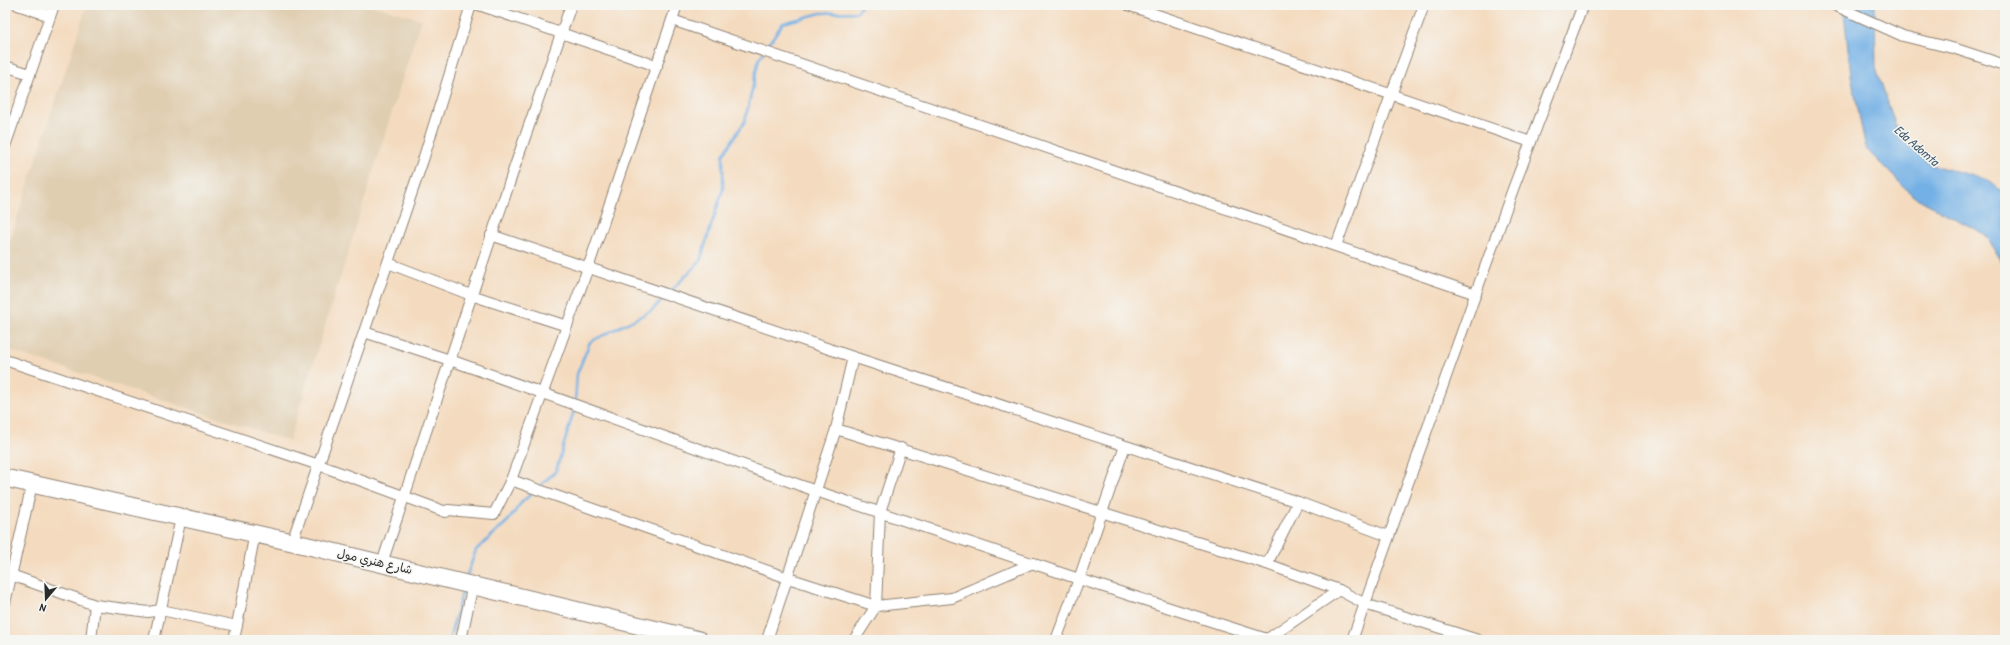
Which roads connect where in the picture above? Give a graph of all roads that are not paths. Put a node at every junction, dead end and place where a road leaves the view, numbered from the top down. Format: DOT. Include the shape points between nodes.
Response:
graph roads {
  1 [pos="18,5"];
  2 [pos="54,5"];
  3 [pos="471,5"];
  4 [pos="479,5"];
  5 [pos="571,5"];
  6 [pos="677,5"];
  7 [pos="1128,5"];
  8 [pos="1424,5"];
  9 [pos="1583,5"];
  10 [pos="1834,5"];
  11 [pos="50,16"];
  12 [pos="672,20"];
  13 [pos="562,33"];
  14 [pos="2005,64"];
  15 [pos="5,66"];
  16 [pos="657,66"];
  17 [pos="30,74"];
  18 [pos="1391,95"];
  19 [pos="6,140"];
  20 [pos="1531,142"];
  21 [pos="492,235"];
  22 [pos="1336,246"];
  23 [pos="388,263"];
  24 [pos="588,268"];
  25 [pos="471,294"];
  26 [pos="1476,294"];
  27 [pos="567,326"];
  28 [pos="364,332"];
  29 [pos="854,357"];
  30 [pos="5,360"];
  31 [pos="450,360"];
  32 [pos="543,392"];
  33 [pos="836,429"];
  34 [pos="1125,446"];
  35 [pos="901,448"];
  36 [pos="319,465"];
  37 [pos="5,478"];
  38 [pos="511,480"];
  39 [pos="32,484"];
  40 [pos="816,491"];
  41 [pos="404,497"];
  42 [pos="1298,502"];
  43 [pos="880,512"];
  44 [pos="1102,513"];
  45 [pos="181,518"];
  46 [pos="255,533"];
  47 [pos="1388,536"];
  48 [pos="292,542"];
  49 [pos="382,562"];
  50 [pos="1033,563"];
  51 [pos="1267,564"];
  52 [pos="11,575"];
  53 [pos="788,578"];
  54 [pos="1079,579"];
  55 [pos="473,584"];
  56 [pos="1339,590"];
  57 [pos="5,603"];
  58 [pos="1365,604"];
  59 [pos="95,605"];
  60 [pos="876,606"];
  61 [pos="161,610"];
  62 [pos="237,626"];
  63 [pos="1472,639"];
  64 [pos="91,640"];
  65 [pos="154,640"];
  66 [pos="234,640"];
  67 [pos="461,640"];
  68 [pos="699,640"];
  69 [pos="767,640"];
  70 [pos="854,640"];
  71 [pos="1056,640"];
  72 [pos="1268,640"];
  73 [pos="1352,640"];
  1 -- 11 [label="street"];
  2 -- 11 [label="street"];
  3 -- 23 [label="street"];
  4 -- 13 [label="street"];
  5 -- 13 [label="street"];
  6 -- 12 [label="street"];
  7 -- 18 [label="street"];
  8 -- 18 [label="street"];
  9 -- 20 [label="street"];
  10 -- 14 [label="street" via="1903,36"];
  11 -- 17 [label="street"];
  12 -- 16 [label="street"];
  12 -- 22 [label="street"];
  13 -- 16 [label="street"];
  13 -- 21 [label="street"];
  15 -- 17 [label="street"];
  16 -- 24 [label="street"];
  17 -- 19 [label="street"];
  18 -- 20 [label="street"];
  18 -- 22 [label="street"];
  20 -- 26 [label="street"];
  21 -- 24 [label="street"];
  21 -- 25 [label="street"];
  22 -- 26 [label="street"];
  23 -- 25 [label="street"];
  23 -- 28 [label="street"];
  24 -- 27 [label="street"];
  24 -- 29 [label="street"];
  25 -- 27 [label="street"];
  25 -- 31 [label="street"];
  26 -- 47 [label="street"];
  27 -- 32 [label="street"];
  28 -- 31 [label="street"];
  28 -- 36 [label="street"];
  29 -- 33 [label="street"];
  29 -- 34 [label="street"];
  30 -- 36 [label="street"];
  31 -- 32 [label="street"];
  31 -- 41 [label="street"];
  32 -- 38 [label="street"];
  32 -- 40 [label="street"];
  33 -- 35 [label="street"];
  33 -- 40 [label="street"];
  34 -- 42 [label="street"];
  34 -- 44 [label="street"];
  35 -- 43 [label="street"];
  35 -- 44 [label="street"];
  36 -- 41 [label="street"];
  36 -- 48 [label="street"];
  37 -- 39 [label="highway, شارع هنري مول"];
  38 -- 41 [label="street" via="494,514 448,510 446,512"];
  38 -- 53 [label="street"];
  39 -- 45 [label="highway, شارع هنري مول"];
  39 -- 52 [label="street"];
  40 -- 43 [label="street"];
  40 -- 53 [label="street"];
  41 -- 49 [label="street"];
  42 -- 47 [label="street"];
  42 -- 51 [label="street"];
  43 -- 50 [label="street"];
  43 -- 60 [label="street"];
  44 -- 51 [label="street"];
  44 -- 54 [label="street"];
  45 -- 46 [label="highway, شارع هنري مول"];
  45 -- 61 [label="street"];
  46 -- 48 [label="highway, شارع هنري مول"];
  46 -- 62 [label="street"];
  47 -- 58 [label="street"];
  48 -- 49 [label="highway, شارع هنري مول"];
  49 -- 55 [label="highway, شارع هنري مول"];
  50 -- 54 [label="street"];
  50 -- 60 [label="street" via="952,598"];
  51 -- 56 [label="street"];
  52 -- 57 [label="street"];
  52 -- 59 [label="street"];
  53 -- 60 [label="street"];
  53 -- 69 [label="street"];
  54 -- 71 [label="street"];
  54 -- 72 [label="street"];
  55 -- 67 [label="street"];
  55 -- 68 [label="highway, شارع هنري مول"];
  56 -- 58 [label="street"];
  56 -- 72 [label="street"];
  58 -- 63 [label="street"];
  58 -- 73 [label="street"];
  59 -- 61 [label="street" via="148,612"];
  59 -- 64 [label="street"];
  60 -- 70 [label="street"];
  61 -- 62 [label="street"];
  61 -- 65 [label="street"];
  62 -- 66 [label="street"];
}
